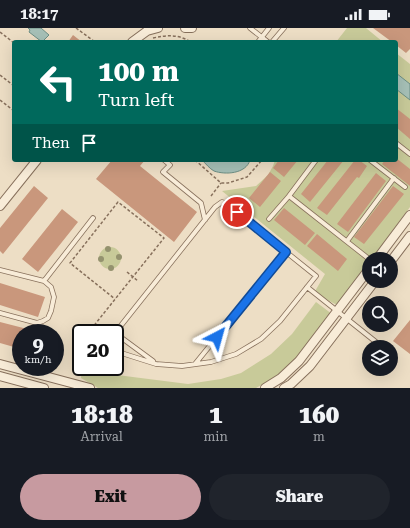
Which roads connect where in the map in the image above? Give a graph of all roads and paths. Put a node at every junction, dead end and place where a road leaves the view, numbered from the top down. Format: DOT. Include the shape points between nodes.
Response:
graph roads {
  1 [pos="76,28"];
  2 [pos="158,28"];
  3 [pos="185,28"];
  4 [pos="192,28"];
  5 [pos="250,28"];
  6 [pos="269,28"];
  7 [pos="284,28"];
  8 [pos="0,32"];
  9 [pos="262,37"];
  10 [pos="153,38"];
  11 [pos="92,40"];
  12 [pos="135,40"];
  13 [pos="187,40"];
  14 [pos="260,40"];
  15 [pos="266,40"];
  16 [pos="274,40"];
  17 [pos="12,41"];
  18 [pos="0,75"];
  19 [pos="12,84"];
  20 [pos="0,100"];
  21 [pos="12,110"];
  22 [pos="398,145"];
  23 [pos="410,154"];
  24 [pos="35,162"];
  25 [pos="166,162"];
  26 [pos="197,162"];
  27 [pos="260,162"];
  28 [pos="314,162"];
  29 [pos="373,162"];
  30 [pos="394,178"];
  31 [pos="221,183"];
  32 [pos="405,187"];
  33 [pos="211,196"];
  34 [pos="289,196"];
  35 [pos="0,206"];
  36 [pos="410,215"];
  37 [pos="93,218"];
  38 [pos="270,219"];
  39 [pos="205,220"];
  40 [pos="410,236"];
  41 [pos="347,241"];
  42 [pos="286,252"];
  43 [pos="382,252"];
  44 [pos="398,252"];
  45 [pos="362,253"];
  46 [pos="0,270"];
  47 [pos="126,272"];
  48 [pos="133,277"];
  49 [pos="362,278"];
  50 [pos="44,281"];
  51 [pos="138,282"];
  52 [pos="307,287"];
  53 [pos="370,288"];
  54 [pos="115,299"];
  55 [pos="338,311"];
  56 [pos="0,313"];
  57 [pos="347,318"];
  58 [pos="95,324"];
  59 [pos="122,324"];
  60 [pos="124,340"];
  61 [pos="374,340"];
  62 [pos="124,355"];
  63 [pos="0,364"];
  64 [pos="156,364"];
  65 [pos="195,364"];
  66 [pos="0,376"];
  67 [pos="65,385"];
  68 [pos="44,388"];
  69 [pos="90,388"];
  70 [pos="265,388"];
  71 [pos="284,388"];
  1 -- 11 [label="path"];
  2 -- 12 [label="street"];
  3 -- 4 [label="street"];
  5 -- 9 [label="lane"];
  6 -- 9 [label="lane"];
  7 -- 16 [label="lane"];
  8 -- 17 [label="path"];
  9 -- 14 [label="lane"];
  9 -- 15 [label="lane"];
  10 -- 13 [label="path" via="174,35"];
  18 -- 19 [label="path"];
  20 -- 21 [label="path"];
  22 -- 23 [label="lane"];
  24 -- 35 [label="street"];
  25 -- 39 [label="lane" via="170,165 164,172 201,203"];
  26 -- 31 [label="path"];
  27 -- 31 [label="path" via="247,177"];
  28 -- 34 [label="lane"];
  29 -- 30 [label="lane"];
  30 -- 32 [label="lane"];
  30 -- 41 [label="lane"];
  31 -- 33 [label="path"];
  34 -- 38 [label="lane"];
  34 -- 41 [label="lane"];
  36 -- 43 [label="street"];
  37 -- 50 [label="lane"];
  39 -- 42 [label="lane" via="218,205 225,203"];
  39 -- 59 [label="lane"];
  40 -- 44 [label="street"];
  41 -- 45 [label="lane"];
  42 -- 52 [label="lane" via="316,276"];
  42 -- 65 [label="lane"];
  46 -- 50 [label="lane"];
  47 -- 48 [label="path"];
  48 -- 51 [label="path"];
  48 -- 54 [label="path"];
  48 -- 54 [label="path" via="164,238 118,202 70,263"];
  49 -- 55 [label="street"];
  50 -- 56 [label="lane" via="51,287 54,297 48,318 37,323"];
  52 -- 55 [label="lane"];
  52 -- 65 [label="lane" via="280,321 261,339 236,354"];
  53 -- 57 [label="street"];
  54 -- 58 [label="path"];
  55 -- 57 [label="lane"];
  55 -- 70 [label="street" via="299,361"];
  57 -- 61 [label="lane"];
  57 -- 71 [label="street" via="310,366"];
  60 -- 64 [label="lane"];
  62 -- 64 [label="lane"];
  63 -- 67 [label="street"];
  64 -- 65 [label="lane"];
  66 -- 68 [label="street"];
  67 -- 69 [label="street"];
}
